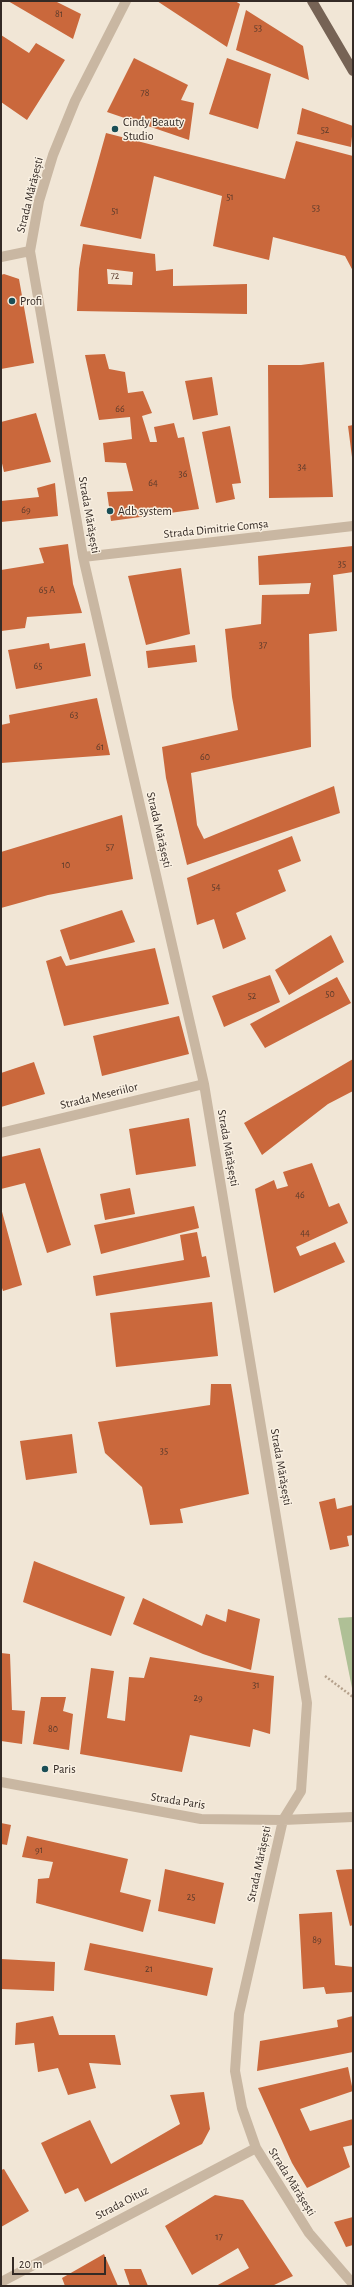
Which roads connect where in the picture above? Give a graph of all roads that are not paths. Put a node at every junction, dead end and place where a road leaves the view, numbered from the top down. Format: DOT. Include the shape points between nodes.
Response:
graph roads {
  1 [pos="126,1"];
  2 [pos="312,1"];
  3 [pos="353,70"];
  4 [pos="30,250"];
  5 [pos="1,257"];
  6 [pos="353,526"];
  7 [pos="83,557"];
  8 [pos="204,1084"];
  9 [pos="1,1133"];
  10 [pos="1,1782"];
  11 [pos="353,1817"];
  12 [pos="282,1820"];
  13 [pos="256,2148"];
  14 [pos="1,2282"];
  15 [pos="353,2284"];
  1 -- 4 [label="street, Strada Mărășești" via="75,101 53,155 39,201"];
  2 -- 3 [label="main road"];
  4 -- 5 [label="street"];
  4 -- 7 [label="street, Strada Mărășești"];
  6 -- 7 [label="street, Strada Dimitrie Comșa"];
  7 -- 8 [label="street, Strada Mărășești"];
  8 -- 9 [label="street, Strada Meseriilor"];
  8 -- 12 [label="street, Strada Mărășești" via="307,1703 302,1791"];
  10 -- 12 [label="street, Strada Paris" via="201,1819"];
  11 -- 12 [label="street, Strada Paris"];
  12 -- 13 [label="street, Strada Mărășești" via="239,2021 235,2071 242,2108"];
  13 -- 14 [label="street, Strada Oituz"];
  13 -- 15 [label="street, Strada Mărășești" via="309,2233"];
}
